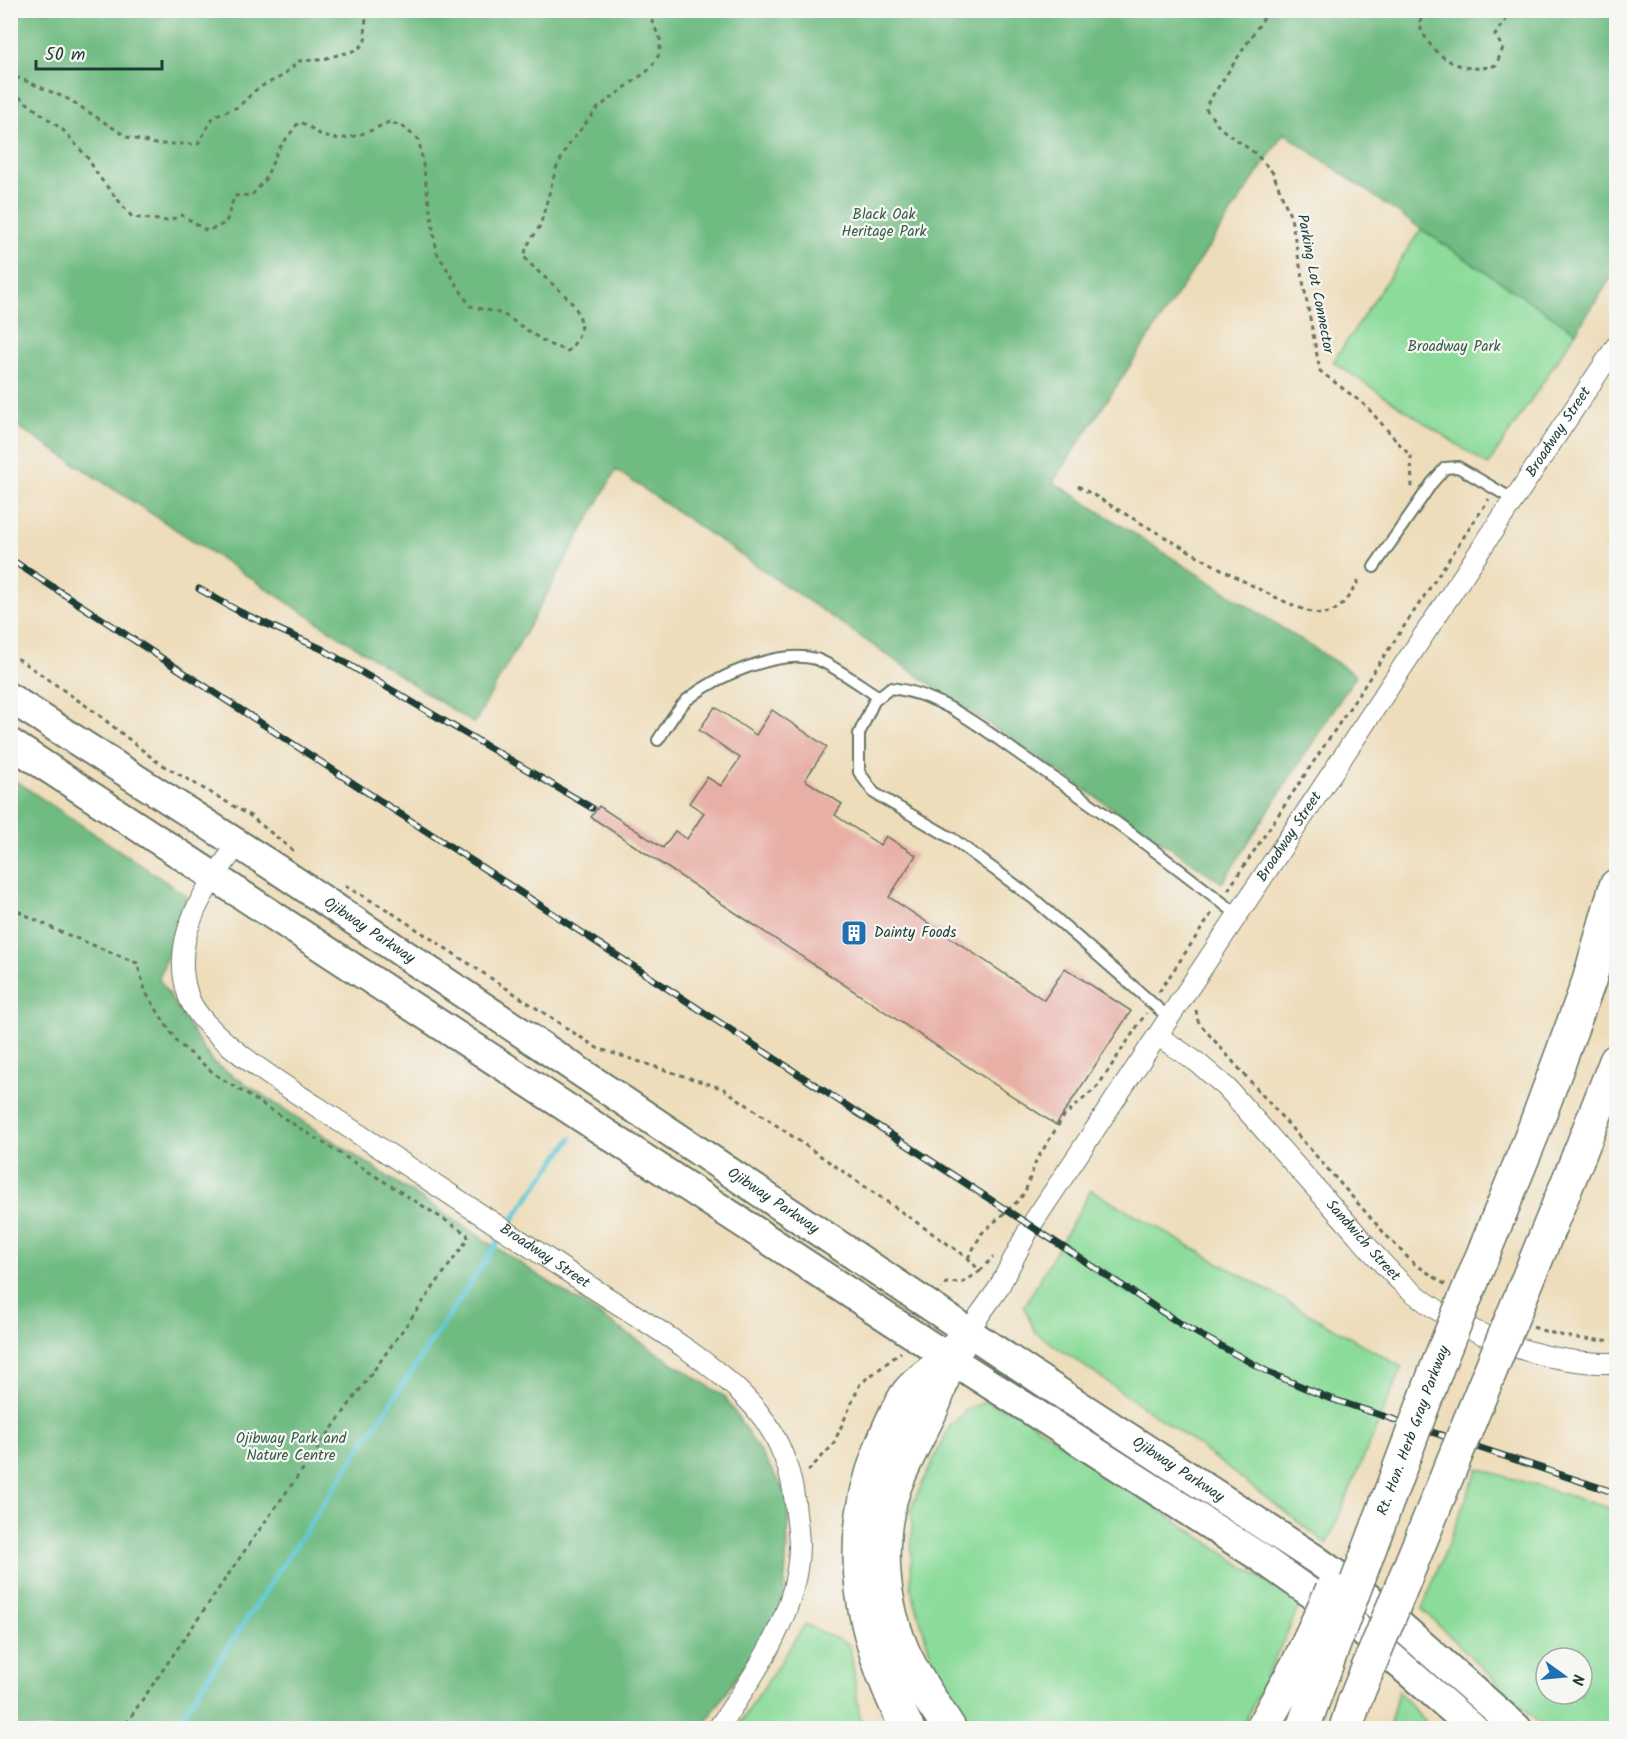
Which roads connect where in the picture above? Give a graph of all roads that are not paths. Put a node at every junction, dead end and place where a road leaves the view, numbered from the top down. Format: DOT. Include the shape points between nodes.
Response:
graph roads {
  1 [pos="1617,346"];
  2 [pos="1514,500"];
  3 [pos="1374,567"];
  4 [pos="879,697"];
  5 [pos="10,698"];
  6 [pos="658,740"];
  7 [pos="10,743"];
  8 [pos="237,845"];
  9 [pos="214,876"];
  10 [pos="1617,886"];
  11 [pos="1238,915"];
  12 [pos="1169,1018"];
  13 [pos="1158,1036"];
  14 [pos="1617,1061"];
  15 [pos="968,1331"];
  16 [pos="949,1358"];
  17 [pos="1617,1363"];
  18 [pos="1310,1669"];
  19 [pos="1360,1716"];
  20 [pos="718,1728"];
  21 [pos="907,1728"];
  22 [pos="949,1728"];
  23 [pos="1262,1728"];
  24 [pos="1303,1728"];
  25 [pos="1473,1728"];
  26 [pos="1517,1728"];
  1 -- 2 [label="street, Broadway Street"];
  2 -- 3 [label="lane" via="1451,466 1438,474"];
  2 -- 11 [label="street, Broadway Street"];
  4 -- 6 [label="lane" via="816,659 786,658 746,667 694,695"];
  4 -- 11 [label="lane" via="890,688 911,690 956,712 1111,816"];
  4 -- 12 [label="lane" via="859,734 859,772 874,793 953,839 1034,899"];
  5 -- 8 [label="main road, Ojibway Parkway"];
  7 -- 9 [label="main road, Ojibway Parkway"];
  8 -- 9 [label="street, Broadway Street"];
  8 -- 15 [label="main road, Ojibway Parkway"];
  9 -- 16 [label="main road, Ojibway Parkway"];
  9 -- 20 [label="street, Broadway Street" via="186,927 183,958 188,996 208,1028 276,1080 666,1336 734,1386 773,1432 792,1478 799,1546 793,1593 783,1621 751,1680"];
  10 -- 18 [label="highway, Rt. Hon. Herb Gray Parkway, bridge" via="1589,981 1532,1135"];
  11 -- 12 [label="street, Broadway Street"];
  12 -- 13 [label="street, Broadway Street"];
  13 -- 15 [label="street, Broadway Street" via="1030,1227 998,1289"];
  13 -- 17 [label="street, Sandwich Street" via="1227,1088 1385,1266 1428,1303 1478,1331 1539,1355 1597,1364"];
  14 -- 19 [label="highway, bridge" via="1475,1404"];
  15 -- 16 [label="highway"];
  15 -- 26 [label="main road, Ojibway Parkway" via="1315,1559 1370,1599"];
  16 -- 21 [label="highway" via="909,1392 870,1475 861,1520 860,1586 868,1627 879,1664"];
  16 -- 22 [label="highway" via="932,1408 894,1490 884,1533 884,1581 895,1630 912,1670"];
  16 -- 25 [label="main road, Ojibway Parkway" via="1313,1594 1393,1657"];
  18 -- 23 [label="highway"];
  18 -- 24 [label="highway, Rt. Hon. Herb Gray Parkway"];
}
